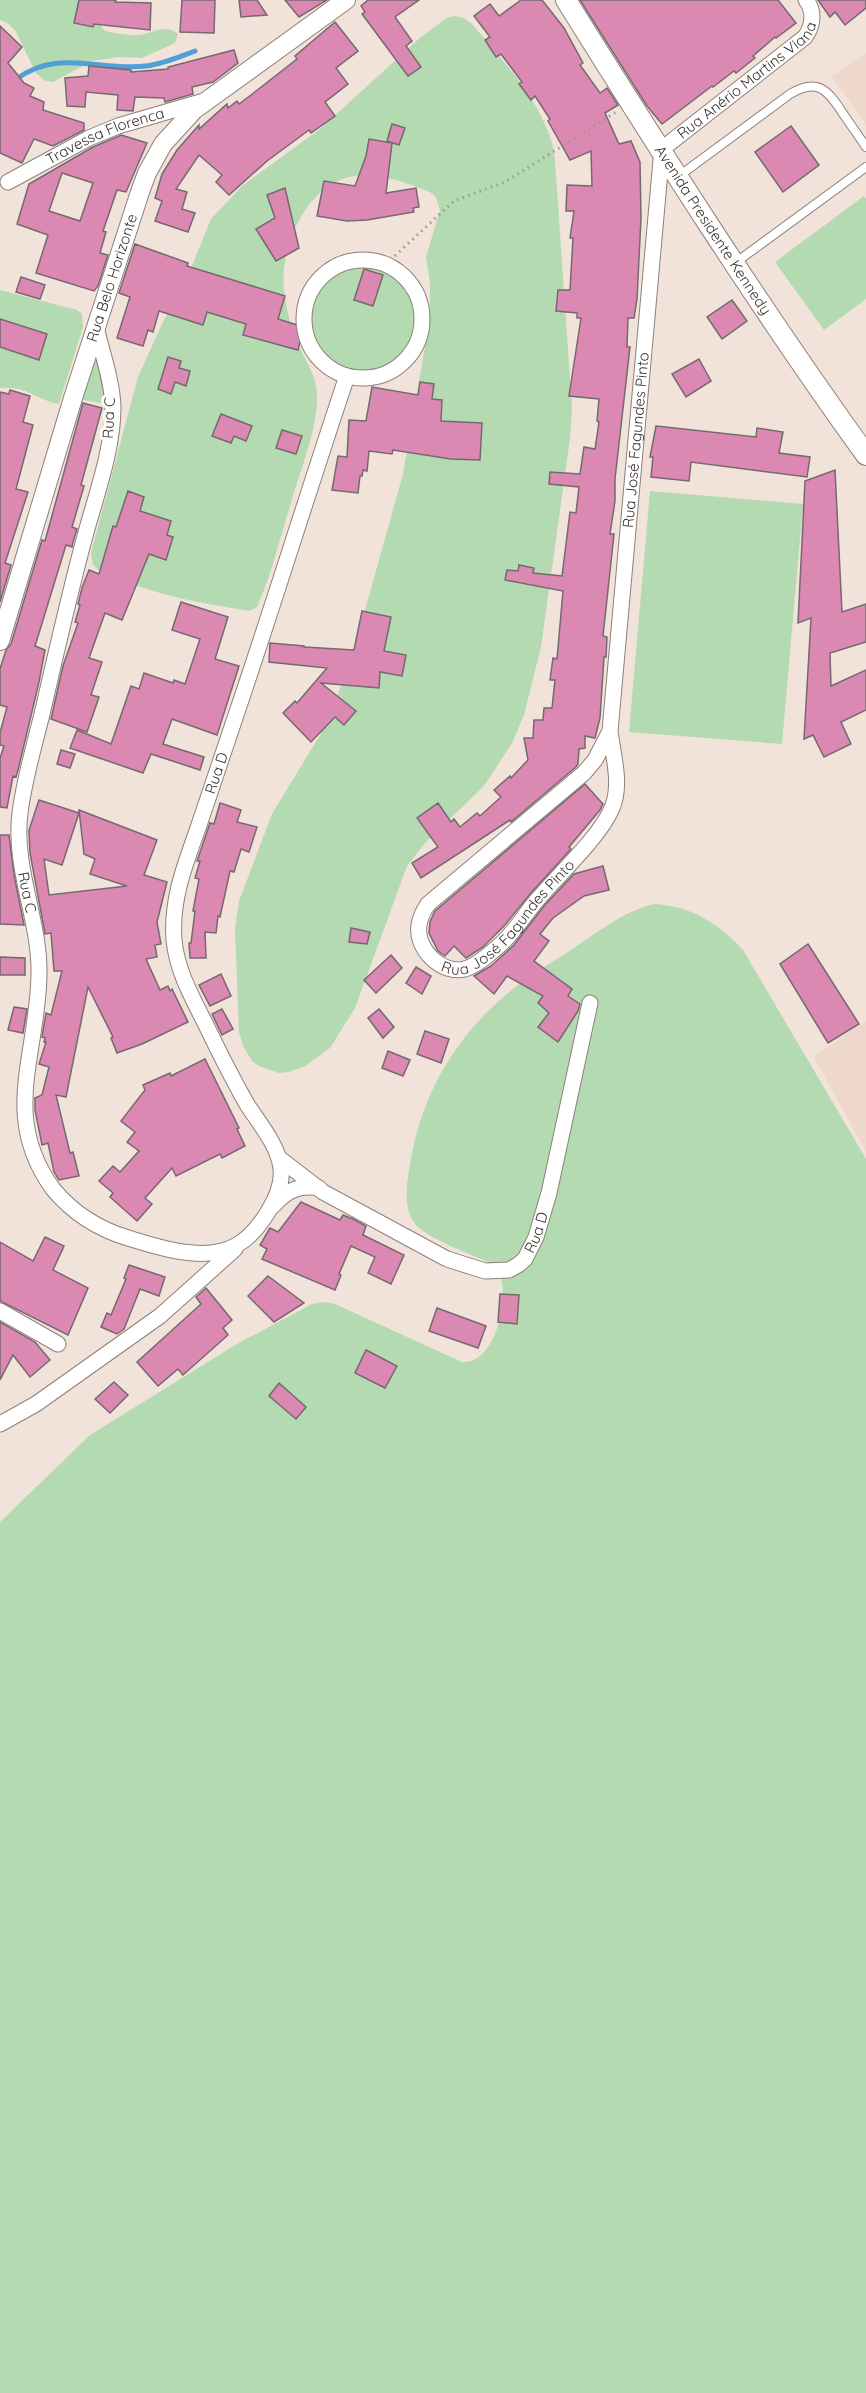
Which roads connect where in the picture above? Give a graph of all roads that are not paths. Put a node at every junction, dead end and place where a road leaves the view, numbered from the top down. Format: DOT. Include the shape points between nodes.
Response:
graph roads {
  1 [pos="346,0"];
  2 [pos="566,0"];
  3 [pos="806,0"];
  4 [pos="207,100"];
  5 [pos="866,147"];
  6 [pos="662,149"];
  7 [pos="866,167"];
  8 [pos="679,177"];
  9 [pos="8,182"];
  10 [pos="735,263"];
  11 [pos="96,327"];
  12 [pos="347,376"];
  13 [pos="866,455"];
  14 [pos="0,641"];
  15 [pos="610,731"];
  16 [pos="590,1003"];
  17 [pos="279,1158"];
  18 [pos="319,1188"];
  19 [pos="262,1220"];
  20 [pos="240,1244"];
  21 [pos="191,1253"];
  22 [pos="191,1290"];
  23 [pos="0,1311"];
  24 [pos="58,1344"];
  25 [pos="0,1424"];
  1 -- 4 [label="street, Rua Belo Horizonte"];
  2 -- 6 [label="main road, Avenida Presidente Kennedy"];
  3 -- 6 [label="street, Rua Anério Martins Viana" via="812,16 805,37"];
  4 -- 9 [label="street, Travessa Florenca" via="110,129"];
  4 -- 11 [label="street, Rua Belo Horizonte" via="173,131 147,173"];
  5 -- 8 [label="lane" via="831,96 821,88 809,86 790,94"];
  6 -- 8 [label="main road, Avenida Presidente Kennedy"];
  6 -- 15 [label="street, Rua José Fagundes Pinto"];
  7 -- 10 [label="lane"];
  8 -- 10 [label="main road, Avenida Presidente Kennedy"];
  10 -- 13 [label="main road, Avenida Presidente Kennedy" via="798,361"];
  11 -- 14 [label="street, Rua Belo Horizonte"];
  11 -- 21 [label="street, Rua C" via="113,405 110,433 20,813 21,858 39,971 21,1121 36,1165 71,1208 101,1228 124,1237"];
  12 -- 12 [label="street" via="324,364 310,347 304,319 308,297 320,279 337,266 365,260 386,264 404,275 416,292 422,313 421,334 407,359 390,372 370,378"];
  12 -- 17 [label="street, Rua D" via="182,870 174,917 175,949 182,977 234,1082"];
  15 -- 15 [label="street, Rua José Fagundes Pinto" via="584,773 428,904 419,933 433,960 441,966 464,969 487,955 510,935 589,841 616,796"];
  16 -- 18 [label="street, Rua D" via="549,1193 536,1237 518,1265 495,1272 460,1265"];
  17 -- 18 [label="street, Rua D"];
  17 -- 19 [label="street" via="278,1191"];
  18 -- 19 [label="street" via="292,1190"];
  19 -- 20 [label="street"];
  20 -- 21 [label="street, Rua C" via="224,1250"];
  20 -- 22 [label="street"];
  21 -- 22 [label="street" via="199,1261 200,1270"];
  22 -- 25 [label="street" via="51,1394"];
  23 -- 24 [label="street"];
}
